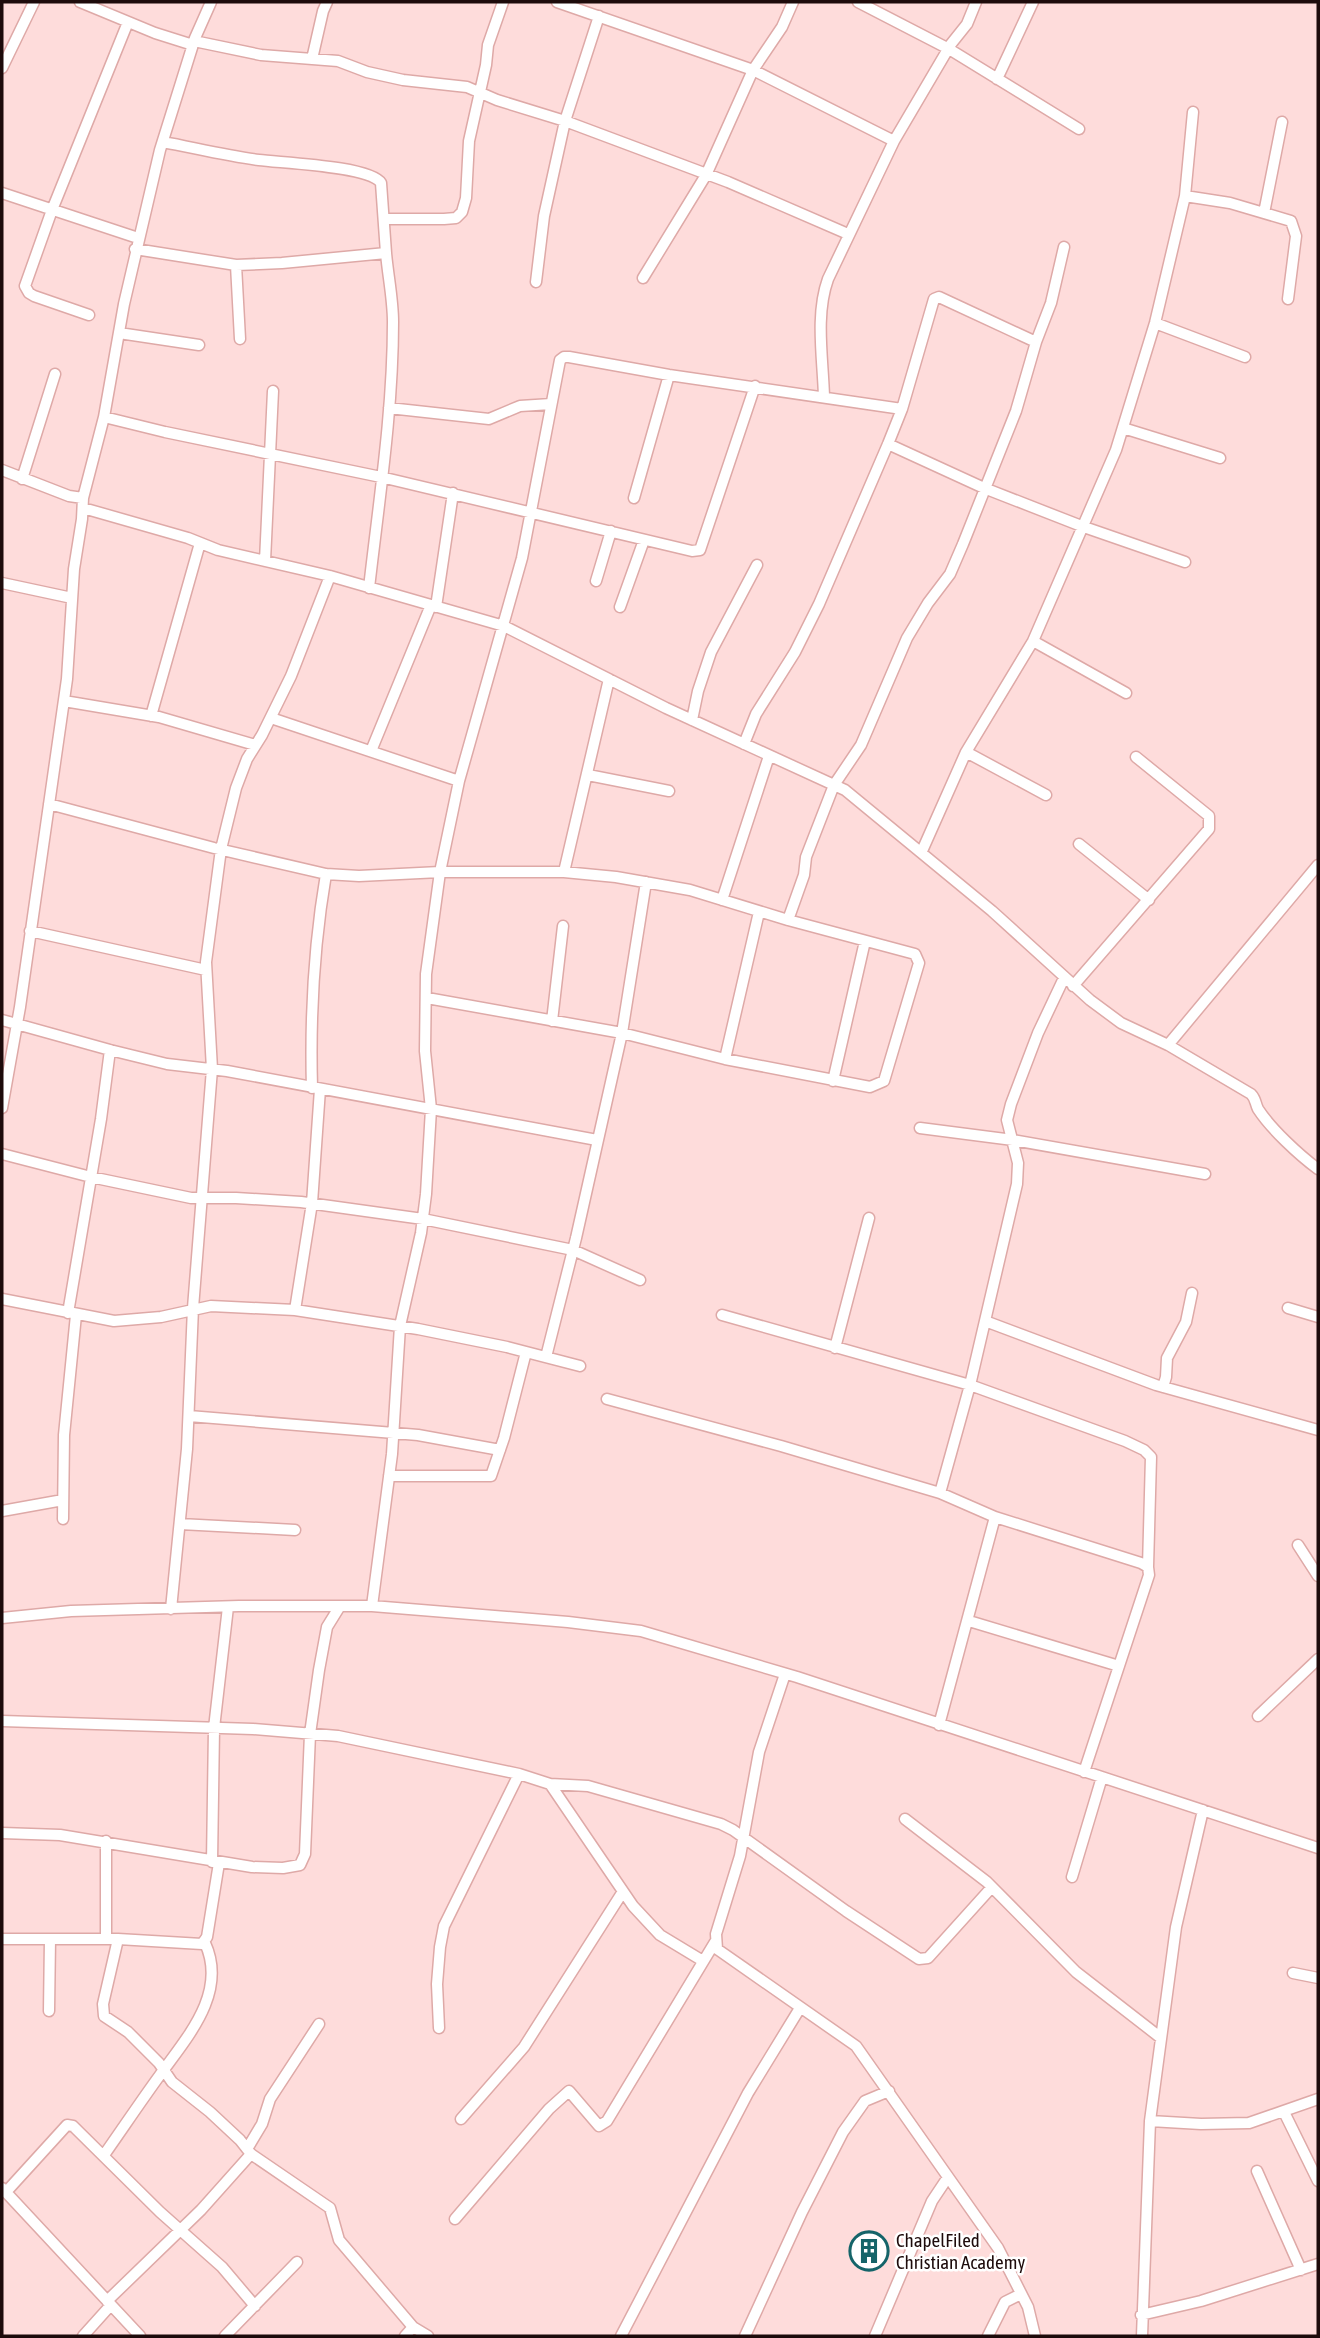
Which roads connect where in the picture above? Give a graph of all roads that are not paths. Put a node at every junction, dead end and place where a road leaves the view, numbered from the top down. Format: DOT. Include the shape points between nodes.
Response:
graph roads {
  1 [pos="34,2"];
  2 [pos="80,2"];
  3 [pos="211,2"];
  4 [pos="327,2"];
  5 [pos="503,2"];
  6 [pos="557,2"];
  7 [pos="793,2"];
  8 [pos="858,2"];
  9 [pos="976,2"];
  10 [pos="1033,2"];
  11 [pos="599,16"];
  12 [pos="128,22"];
  13 [pos="194,43"];
  14 [pos="948,49"];
  15 [pos="312,59"];
  16 [pos="2,68"];
  17 [pos="754,70"];
  18 [pos="997,79"];
  19 [pos="481,91"];
  20 [pos="1192,112"];
  21 [pos="565,121"];
  22 [pos="1282,122"];
  23 [pos="1079,129"];
  24 [pos="894,141"];
  25 [pos="163,142"];
  26 [pos="706,175"];
  27 [pos="2,193"];
  28 [pos="1185,195"];
  29 [pos="52,210"];
  30 [pos="1264,213"];
  31 [pos="384,219"];
  32 [pos="848,234"];
  33 [pos="137,244"];
  34 [pos="1065,247"];
  35 [pos="386,253"];
  36 [pos="236,265"];
  37 [pos="643,278"];
  38 [pos="536,282"];
  39 [pos="1288,299"];
  40 [pos="89,315"];
  41 [pos="1156,323"];
  42 [pos="119,333"];
  43 [pos="240,339"];
  44 [pos="1036,342"];
  45 [pos="199,345"];
  46 [pos="1245,357"];
  47 [pos="55,374"];
  48 [pos="669,375"];
  49 [pos="755,386"];
  50 [pos="273,391"];
  51 [pos="824,397"];
  52 [pos="551,404"];
  53 [pos="389,408"];
  54 [pos="902,409"];
  55 [pos="104,417"];
  56 [pos="1122,428"];
  57 [pos="888,444"];
  58 [pos="271,454"];
  59 [pos="1220,458"];
  60 [pos="2,470"];
  61 [pos="381,477"];
  62 [pos="22,479"];
  63 [pos="984,488"];
  64 [pos="453,494"];
  65 [pos="634,498"];
  66 [pos="83,503"];
  67 [pos="531,512"];
  68 [pos="1084,527"];
  69 [pos="611,531"];
  70 [pos="644,540"];
  71 [pos="200,544"];
  72 [pos="265,561"];
  73 [pos="1185,562"];
  74 [pos="758,565"];
  75 [pos="330,576"];
  76 [pos="596,580"];
  77 [pos="2,583"];
  78 [pos="369,588"];
  79 [pos="72,598"];
  80 [pos="433,606"];
  81 [pos="620,607"];
  82 [pos="504,626"];
  83 [pos="1033,641"];
  84 [pos="609,679"];
  85 [pos="1126,693"];
  86 [pos="64,701"];
  87 [pos="150,716"];
  88 [pos="271,718"];
  89 [pos="692,720"];
  90 [pos="744,744"];
  91 [pos="255,745"];
  92 [pos="371,751"];
  93 [pos="966,752"];
  94 [pos="769,756"];
  95 [pos="1136,757"];
  96 [pos="587,775"];
  97 [pos="459,781"];
  98 [pos="834,785"];
  99 [pos="669,792"];
  100 [pos="1045,796"];
  101 [pos="49,804"];
  102 [pos="1079,844"];
  103 [pos="220,849"];
  104 [pos="922,851"];
  105 [pos="1318,865"];
  106 [pos="440,872"];
  107 [pos="564,872"];
  108 [pos="326,874"];
  109 [pos="646,882"];
  110 [pos="722,900"];
  111 [pos="1149,900"];
  112 [pos="759,912"];
  113 [pos="788,920"];
  114 [pos="564,926"];
  115 [pos="30,931"];
  116 [pos="865,941"];
  117 [pos="206,970"];
  118 [pos="1064,978"];
  119 [pos="1073,986"];
  120 [pos="427,998"];
  121 [pos="2,1020"];
  122 [pos="551,1020"];
  123 [pos="17,1024"];
  124 [pos="622,1033"];
  125 [pos="1168,1045"];
  126 [pos="110,1050"];
  127 [pos="725,1059"];
  128 [pos="212,1069"];
  129 [pos="833,1081"];
  130 [pos="316,1088"];
  131 [pos="2,1108"];
  132 [pos="431,1109"];
  133 [pos="920,1128"];
  134 [pos="597,1140"];
  135 [pos="1013,1140"];
  136 [pos="2,1154"];
  137 [pos="1318,1169"];
  138 [pos="1205,1174"];
  139 [pos="91,1177"];
  140 [pos="201,1198"];
  141 [pos="312,1203"];
  142 [pos="869,1218"];
  143 [pos="423,1219"];
  144 [pos="573,1250"];
  145 [pos="640,1280"];
  146 [pos="1192,1293"];
  147 [pos="2,1299"];
  148 [pos="193,1308"];
  149 [pos="1289,1308"];
  150 [pos="295,1310"];
  151 [pos="72,1314"];
  152 [pos="722,1315"];
  153 [pos="1318,1317"];
  154 [pos="985,1321"];
  155 [pos="400,1326"];
  156 [pos="835,1348"];
  157 [pos="526,1352"];
  158 [pos="546,1357"];
  159 [pos="580,1366"];
  160 [pos="970,1385"];
  161 [pos="1163,1387"];
  162 [pos="607,1399"];
  163 [pos="189,1416"];
  164 [pos="1318,1430"];
  165 [pos="393,1433"];
  166 [pos="500,1450"];
  167 [pos="389,1476"];
  168 [pos="940,1493"];
  169 [pos="63,1500"];
  170 [pos="2,1511"];
  171 [pos="995,1517"];
  172 [pos="63,1519"];
  173 [pos="180,1524"];
  174 [pos="295,1530"];
  175 [pos="1298,1545"];
  176 [pos="1148,1567"];
  177 [pos="1318,1576"];
  178 [pos="372,1605"];
  179 [pos="340,1606"];
  180 [pos="228,1607"];
  181 [pos="171,1609"];
  182 [pos="2,1618"];
  183 [pos="969,1620"];
  184 [pos="1318,1659"];
  185 [pos="1119,1666"];
  186 [pos="785,1674"];
  187 [pos="1258,1716"];
  188 [pos="2,1721"];
  189 [pos="939,1724"];
  190 [pos="214,1728"];
  191 [pos="310,1734"];
  192 [pos="1084,1772"];
  193 [pos="519,1774"];
  194 [pos="1102,1777"];
  195 [pos="550,1784"];
  196 [pos="1203,1810"];
  197 [pos="905,1819"];
  198 [pos="2,1833"];
  199 [pos="743,1835"];
  200 [pos="106,1841"];
  201 [pos="1318,1848"];
  202 [pos="216,1862"];
  203 [pos="1072,1877"];
  204 [pos="992,1887"];
  205 [pos="622,1893"];
  206 [pos="2,1939"];
  207 [pos="50,1939"];
  208 [pos="106,1939"];
  209 [pos="118,1939"];
  210 [pos="715,1941"];
  211 [pos="205,1942"];
  212 [pos="703,1961"];
  213 [pos="1293,1972"];
  214 [pos="1318,1978"];
  215 [pos="800,2008"];
  216 [pos="49,2011"];
  217 [pos="319,2024"];
  218 [pos="439,2028"];
  219 [pos="1161,2038"];
  220 [pos="163,2071"];
  221 [pos="889,2091"];
  222 [pos="1318,2099"];
  223 [pos="1284,2112"];
  224 [pos="461,2119"];
  225 [pos="1150,2121"];
  226 [pos="249,2151"];
  227 [pos="104,2155"];
  228 [pos="1257,2171"];
  229 [pos="948,2177"];
  230 [pos="1318,2181"];
  231 [pos="4,2190"];
  232 [pos="455,2219"];
  233 [pos="179,2230"];
  234 [pos="297,2262"];
  235 [pos="1318,2264"];
  236 [pos="1301,2270"];
  237 [pos="1021,2294"];
  238 [pos="108,2304"];
  239 [pos="255,2306"];
  240 [pos="1141,2315"];
  241 [pos="413,2327"];
  242 [pos="83,2336"];
  243 [pos="140,2336"];
  244 [pos="226,2336"];
  245 [pos="405,2336"];
  246 [pos="428,2336"];
  247 [pos="621,2336"];
  248 [pos="745,2336"];
  249 [pos="875,2336"];
  250 [pos="988,2336"];
  251 [pos="1035,2336"];
  252 [pos="1142,2336"];
  1 -- 16 [label="street"];
  2 -- 12 [label="street"];
  3 -- 13 [label="street"];
  4 -- 15 [label="street"];
  5 -- 19 [label="street" via="488,45"];
  6 -- 11 [label="street"];
  7 -- 17 [label="street"];
  8 -- 14 [label="street"];
  9 -- 14 [label="street" via="967,24"];
  10 -- 18 [label="street"];
  11 -- 17 [label="street"];
  11 -- 21 [label="street"];
  12 -- 13 [label="street"];
  12 -- 29 [label="street"];
  13 -- 15 [label="street"];
  13 -- 25 [label="street"];
  14 -- 18 [label="street"];
  14 -- 24 [label="street"];
  15 -- 19 [label="street" via="338,61 404,80"];
  17 -- 24 [label="street"];
  17 -- 26 [label="street"];
  18 -- 23 [label="street"];
  19 -- 21 [label="street"];
  19 -- 31 [label="street" via="460,215"];
  20 -- 28 [label="street"];
  21 -- 26 [label="street"];
  21 -- 38 [label="street" via="544,216"];
  22 -- 30 [label="street"];
  24 -- 32 [label="street"];
  25 -- 31 [label="street" via="374,176 381,183"];
  25 -- 33 [label="street"];
  26 -- 32 [label="street"];
  26 -- 37 [label="street"];
  27 -- 29 [label="street"];
  28 -- 30 [label="street"];
  28 -- 41 [label="street"];
  29 -- 33 [label="street"];
  29 -- 40 [label="street" via="25,286 34,296"];
  30 -- 39 [label="street" via="1291,221 1295,228"];
  31 -- 35 [label="street"];
  32 -- 51 [label="street" via="822,294"];
  33 -- 36 [label="street"];
  33 -- 42 [label="street"];
  34 -- 44 [label="street"];
  35 -- 36 [label="street"];
  35 -- 53 [label="street" via="393,322"];
  36 -- 43 [label="street"];
  41 -- 46 [label="street"];
  41 -- 56 [label="street"];
  42 -- 45 [label="street"];
  42 -- 55 [label="street"];
  44 -- 54 [label="street" via="936,298"];
  44 -- 63 [label="street" via="1016,411"];
  47 -- 62 [label="street"];
  48 -- 49 [label="street"];
  48 -- 52 [label="street" via="564,357"];
  48 -- 65 [label="street"];
  49 -- 51 [label="street"];
  49 -- 70 [label="street" via="700,550"];
  50 -- 58 [label="street"];
  51 -- 54 [label="street"];
  52 -- 53 [label="street" via="520,406 489,419"];
  52 -- 67 [label="street"];
  53 -- 61 [label="street"];
  54 -- 57 [label="street"];
  55 -- 58 [label="street"];
  55 -- 66 [label="street"];
  56 -- 59 [label="street"];
  56 -- 68 [label="street"];
  57 -- 63 [label="street"];
  57 -- 90 [label="street" via="796,652 755,714"];
  58 -- 61 [label="street"];
  58 -- 72 [label="street"];
  60 -- 62 [label="street"];
  61 -- 64 [label="street"];
  61 -- 78 [label="street"];
  62 -- 66 [label="street"];
  63 -- 68 [label="street"];
  63 -- 98 [label="street" via="950,574 907,638 861,745"];
  64 -- 67 [label="street"];
  64 -- 80 [label="street"];
  66 -- 71 [label="street"];
  66 -- 79 [label="street"];
  67 -- 69 [label="street"];
  67 -- 82 [label="street"];
  68 -- 73 [label="street"];
  68 -- 83 [label="street"];
  69 -- 70 [label="street"];
  69 -- 76 [label="street"];
  70 -- 81 [label="street"];
  71 -- 72 [label="street"];
  71 -- 87 [label="street"];
  72 -- 75 [label="street"];
  74 -- 89 [label="street" via="711,652"];
  75 -- 78 [label="street"];
  75 -- 88 [label="street"];
  77 -- 79 [label="street"];
  78 -- 80 [label="street"];
  79 -- 86 [label="street"];
  80 -- 82 [label="street"];
  80 -- 92 [label="street"];
  82 -- 84 [label="street"];
  82 -- 97 [label="street"];
  83 -- 85 [label="street"];
  83 -- 93 [label="street"];
  84 -- 89 [label="street"];
  84 -- 96 [label="street"];
  86 -- 87 [label="street"];
  86 -- 101 [label="street"];
  87 -- 91 [label="street"];
  88 -- 91 [label="street"];
  88 -- 92 [label="street"];
  89 -- 90 [label="street"];
  90 -- 94 [label="street"];
  91 -- 103 [label="street" via="236,788"];
  92 -- 97 [label="street"];
  93 -- 100 [label="street"];
  93 -- 104 [label="street"];
  94 -- 98 [label="street"];
  94 -- 110 [label="street"];
  95 -- 111 [label="street" via="1211,819 1208,833"];
  96 -- 99 [label="street"];
  96 -- 107 [label="street"];
  97 -- 106 [label="street"];
  98 -- 104 [label="street"];
  98 -- 113 [label="street" via="806,856"];
  101 -- 103 [label="street"];
  101 -- 115 [label="street"];
  102 -- 111 [label="street"];
  103 -- 108 [label="street"];
  103 -- 117 [label="street"];
  104 -- 118 [label="street"];
  105 -- 125 [label="street"];
  106 -- 107 [label="street"];
  106 -- 108 [label="street"];
  106 -- 120 [label="street"];
  107 -- 109 [label="street"];
  108 -- 130 [label="street" via="318,923 311,1046"];
  109 -- 110 [label="street"];
  109 -- 124 [label="street"];
  110 -- 112 [label="street"];
  111 -- 119 [label="street"];
  112 -- 113 [label="street"];
  112 -- 127 [label="street"];
  113 -- 116 [label="street"];
  114 -- 122 [label="street"];
  115 -- 117 [label="street"];
  115 -- 123 [label="street"];
  116 -- 129 [label="street"];
  116 -- 129 [label="street" via="915,954 919,963 884,1082 870,1087"];
  117 -- 128 [label="street"];
  118 -- 119 [label="street"];
  118 -- 135 [label="street" via="1011,1104 1007,1120"];
  119 -- 125 [label="street" via="1121,1023"];
  120 -- 122 [label="street"];
  120 -- 132 [label="street" via="425,1051"];
  121 -- 123 [label="street"];
  122 -- 124 [label="street"];
  123 -- 126 [label="street"];
  123 -- 131 [label="street"];
  124 -- 127 [label="street"];
  124 -- 134 [label="street"];
  125 -- 137 [label="street" via="1251,1094 1259,1109"];
  126 -- 128 [label="street"];
  126 -- 139 [label="street"];
  127 -- 129 [label="street"];
  128 -- 130 [label="street"];
  128 -- 140 [label="street"];
  130 -- 132 [label="street"];
  130 -- 141 [label="street"];
  132 -- 134 [label="street"];
  132 -- 143 [label="street"];
  133 -- 135 [label="street"];
  134 -- 144 [label="street"];
  135 -- 138 [label="street"];
  135 -- 154 [label="street" via="1017,1184"];
  136 -- 139 [label="street"];
  139 -- 140 [label="street"];
  139 -- 151 [label="street"];
  140 -- 141 [label="street"];
  140 -- 148 [label="street"];
  141 -- 143 [label="street"];
  141 -- 150 [label="street"];
  142 -- 156 [label="street"];
  143 -- 144 [label="street"];
  143 -- 155 [label="street"];
  144 -- 145 [label="street"];
  144 -- 158 [label="street"];
  146 -- 161 [label="street" via="1186,1322 1167,1358"];
  147 -- 151 [label="street"];
  148 -- 150 [label="street"];
  148 -- 151 [label="street" via="129,1321"];
  148 -- 163 [label="street"];
  149 -- 153 [label="street"];
  150 -- 155 [label="street"];
  151 -- 169 [label="street"];
  152 -- 156 [label="street"];
  154 -- 160 [label="street"];
  154 -- 161 [label="street"];
  155 -- 157 [label="street"];
  155 -- 165 [label="street"];
  156 -- 160 [label="street"];
  157 -- 158 [label="street"];
  157 -- 166 [label="street"];
  158 -- 159 [label="street"];
  160 -- 168 [label="street"];
  160 -- 176 [label="street" via="1149,1453"];
  161 -- 164 [label="street"];
  162 -- 168 [label="street"];
  163 -- 165 [label="street"];
  163 -- 173 [label="street"];
  165 -- 166 [label="street"];
  165 -- 167 [label="street"];
  166 -- 167 [label="street" via="489,1477"];
  167 -- 178 [label="street"];
  168 -- 171 [label="street"];
  169 -- 170 [label="street"];
  169 -- 172 [label="street"];
  171 -- 176 [label="street"];
  171 -- 183 [label="street"];
  173 -- 174 [label="street"];
  173 -- 181 [label="street"];
  175 -- 177 [label="street"];
  176 -- 185 [label="street"];
  178 -- 179 [label="street"];
  178 -- 186 [label="street" via="641,1631"];
  179 -- 180 [label="street"];
  179 -- 191 [label="street" via="327,1627"];
  180 -- 181 [label="street"];
  180 -- 190 [label="street"];
  181 -- 182 [label="street"];
  183 -- 185 [label="street"];
  183 -- 189 [label="street"];
  184 -- 187 [label="street"];
  185 -- 192 [label="street"];
  186 -- 189 [label="street"];
  186 -- 199 [label="street" via="759,1752"];
  188 -- 190 [label="street"];
  189 -- 192 [label="street"];
  190 -- 191 [label="street"];
  190 -- 202 [label="street"];
  191 -- 193 [label="street" via="338,1735"];
  191 -- 202 [label="street" via="304,1860 284,1868"];
  192 -- 194 [label="street"];
  193 -- 195 [label="street"];
  193 -- 218 [label="street" via="444,1926 437,1984"];
  194 -- 196 [label="street"];
  194 -- 203 [label="street"];
  195 -- 199 [label="street" via="588,1786 721,1824"];
  195 -- 205 [label="street"];
  196 -- 201 [label="street"];
  196 -- 219 [label="street" via="1176,1927"];
  197 -- 204 [label="street"];
  198 -- 200 [label="street"];
  199 -- 204 [label="street" via="919,1959 928,1958"];
  199 -- 210 [label="street"];
  200 -- 202 [label="street"];
  200 -- 208 [label="street"];
  202 -- 211 [label="street"];
  204 -- 219 [label="street" via="1076,1972"];
  205 -- 212 [label="street" via="660,1935"];
  205 -- 224 [label="street" via="524,2047"];
  206 -- 207 [label="street"];
  207 -- 208 [label="street"];
  207 -- 216 [label="street"];
  208 -- 209 [label="street"];
  209 -- 211 [label="street"];
  209 -- 220 [label="street" via="104,2016 128,2032"];
  210 -- 212 [label="street"];
  210 -- 215 [label="street" via="724,1956"];
  211 -- 220 [label="street" via="210,1955 202,2013"];
  212 -- 232 [label="street" via="607,2121 599,2126 569,2091"];
  213 -- 214 [label="street"];
  215 -- 221 [label="street" via="856,2046"];
  215 -- 247 [label="street" via="748,2092"];
  217 -- 226 [label="street" via="275,2090"];
  219 -- 225 [label="street"];
  220 -- 226 [label="street"];
  220 -- 227 [label="street"];
  221 -- 229 [label="street"];
  221 -- 248 [label="street" via="864,2101 843,2132"];
  222 -- 223 [label="street"];
  223 -- 225 [label="street" via="1249,2123"];
  223 -- 230 [label="street"];
  225 -- 240 [label="street"];
  226 -- 233 [label="street"];
  226 -- 241 [label="street" via="330,2208 339,2240"];
  227 -- 231 [label="street" via="67,2125"];
  227 -- 233 [label="street"];
  228 -- 236 [label="street"];
  229 -- 237 [label="street" via="998,2248"];
  229 -- 249 [label="street" via="932,2201"];
  231 -- 238 [label="street"];
  233 -- 238 [label="street"];
  233 -- 239 [label="street" via="222,2267"];
  234 -- 239 [label="street"];
  235 -- 236 [label="street"];
  236 -- 240 [label="street"];
  237 -- 250 [label="street" via="1005,2302"];
  237 -- 251 [label="street"];
  238 -- 242 [label="street"];
  238 -- 243 [label="street"];
  239 -- 244 [label="street"];
  240 -- 252 [label="street"];
  241 -- 245 [label="street"];
  241 -- 246 [label="street"];
}
